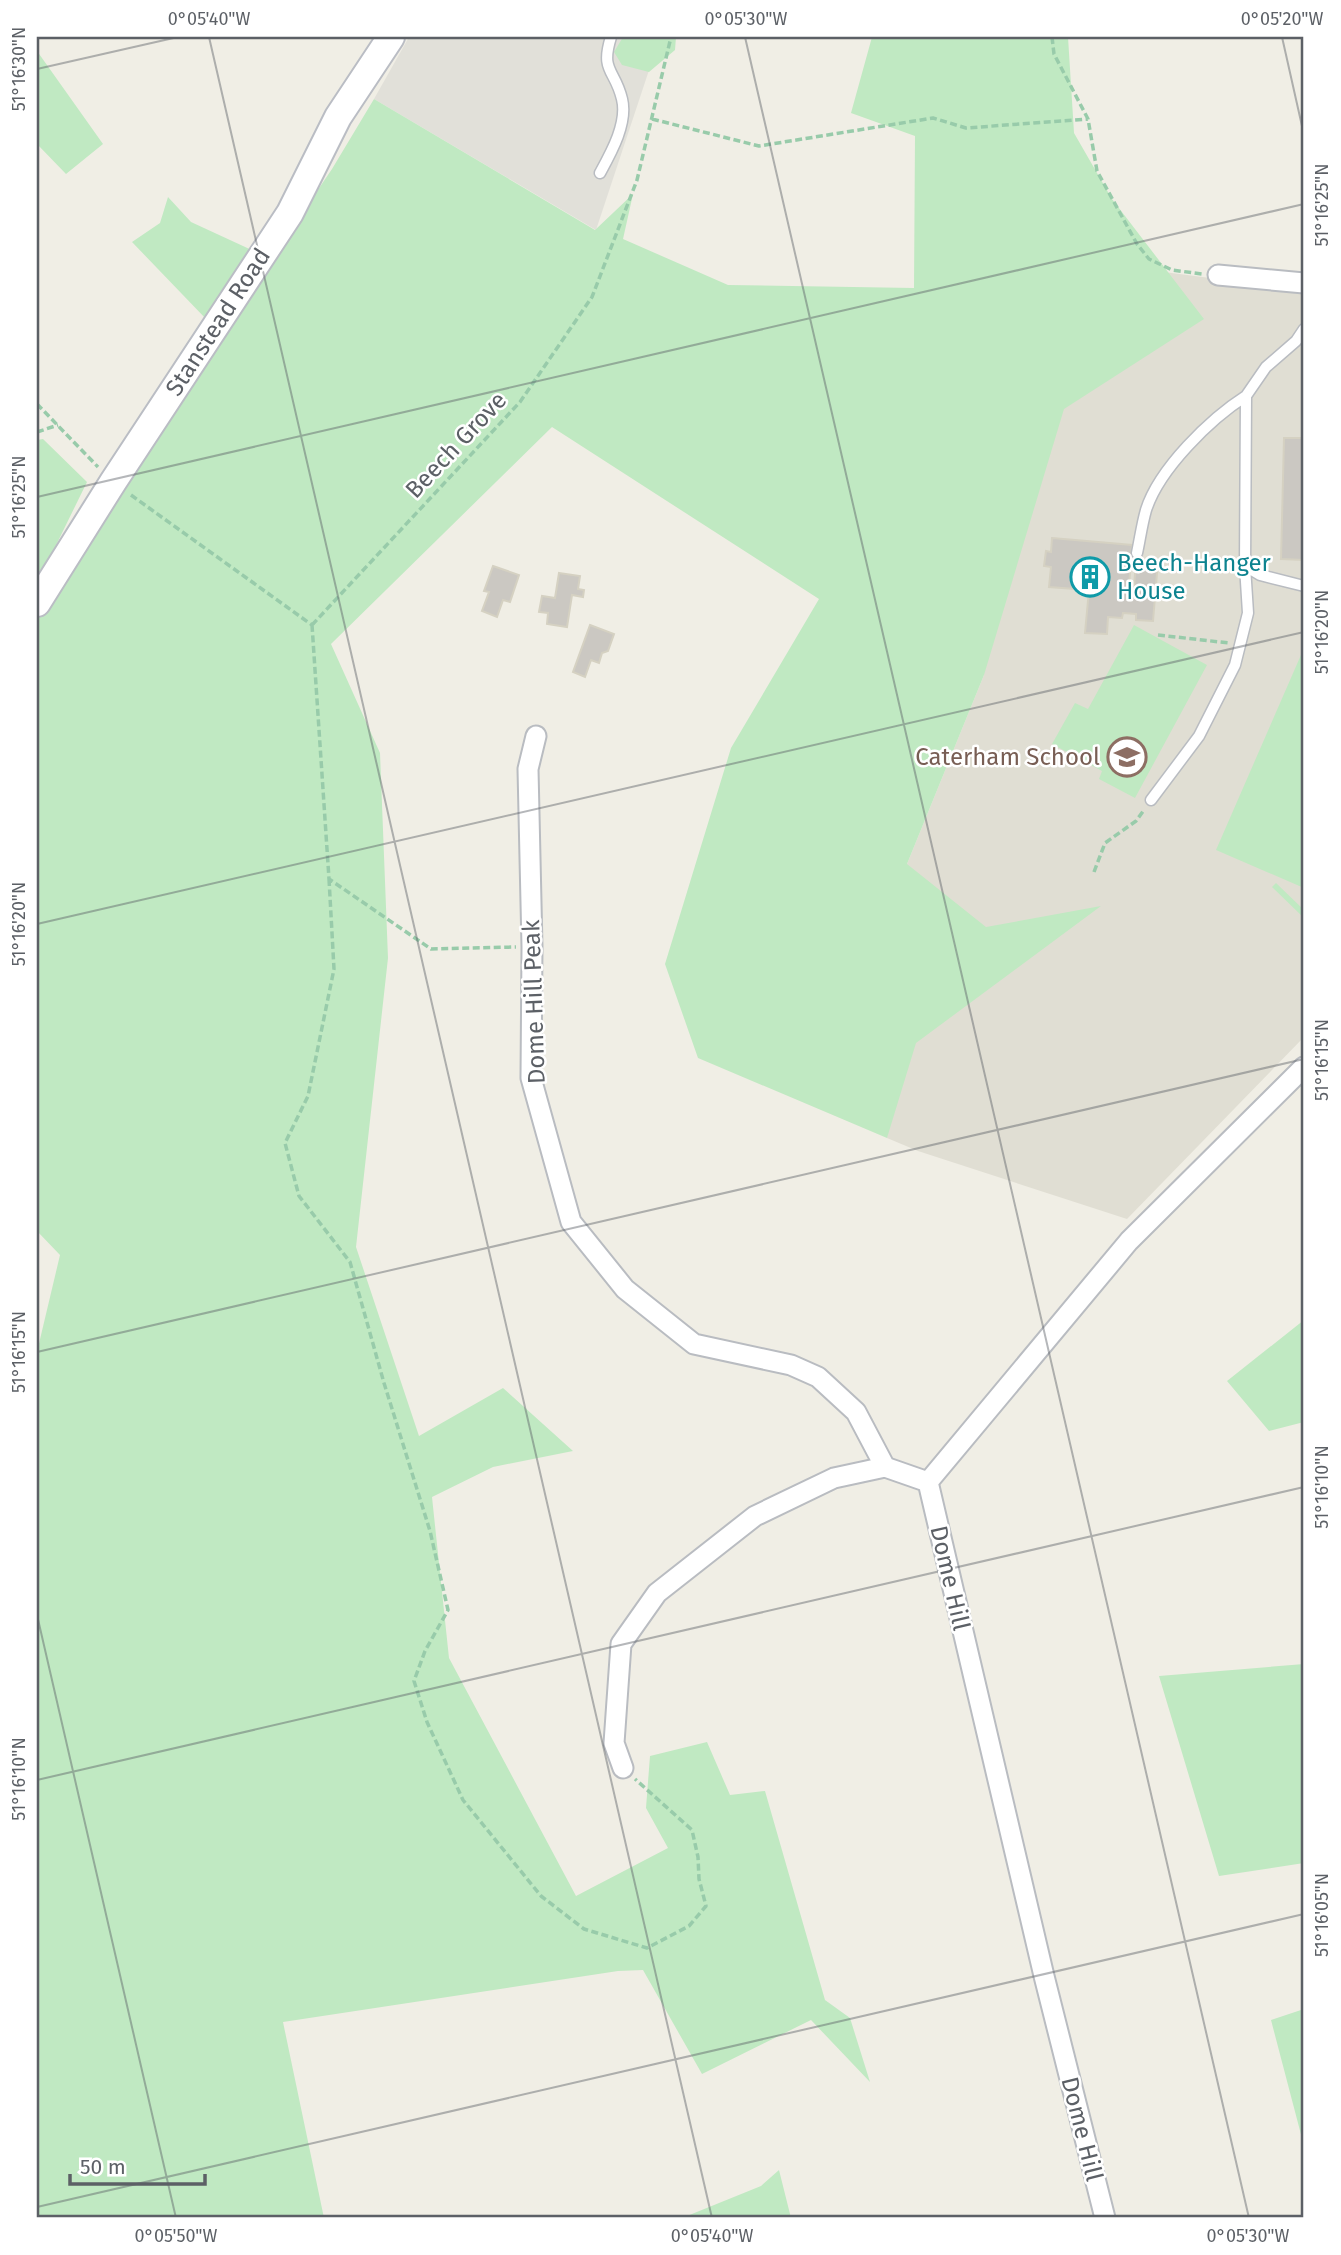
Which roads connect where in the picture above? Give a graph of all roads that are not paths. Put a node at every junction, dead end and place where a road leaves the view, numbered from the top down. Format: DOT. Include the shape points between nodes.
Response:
graph roads {
  1 [pos="391,37"];
  2 [pos="611,37"];
  3 [pos="600,173"];
  4 [pos="1218,275"];
  5 [pos="1304,282"];
  6 [pos="1304,329"];
  7 [pos="1246,396"];
  8 [pos="1137,553"];
  9 [pos="1245,566"];
  10 [pos="1304,586"];
  11 [pos="37,603"];
  12 [pos="536,736"];
  13 [pos="1151,800"];
  14 [pos="1304,1067"];
  15 [pos="885,1467"];
  16 [pos="928,1482"];
  17 [pos="623,1768"];
  18 [pos="1105,2218"];
  1 -- 11 [label="street, Stanstead Road" via="338,117 290,213"];
  2 -- 3 [label="lane" via="607,66 623,110 616,143"];
  4 -- 5 [label="street"];
  6 -- 7 [label="lane" via="1266,367"];
  7 -- 8 [label="lane" via="1227,408 1161,480 1146,509"];
  7 -- 9 [label="lane"];
  9 -- 10 [label="lane" via="1259,575"];
  9 -- 13 [label="lane" via="1248,613 1235,665 1199,736"];
  12 -- 15 [label="street, Dome Hill Peak" via="528,769 531,1078 571,1222 625,1289 694,1343 818,1377 856,1412"];
  14 -- 16 [label="street" via="1129,1241"];
  15 -- 16 [label="street"];
  15 -- 17 [label="street" via="834,1478 755,1516 657,1593 621,1644 614,1743"];
  16 -- 18 [label="street, Dome Hill"];
}
